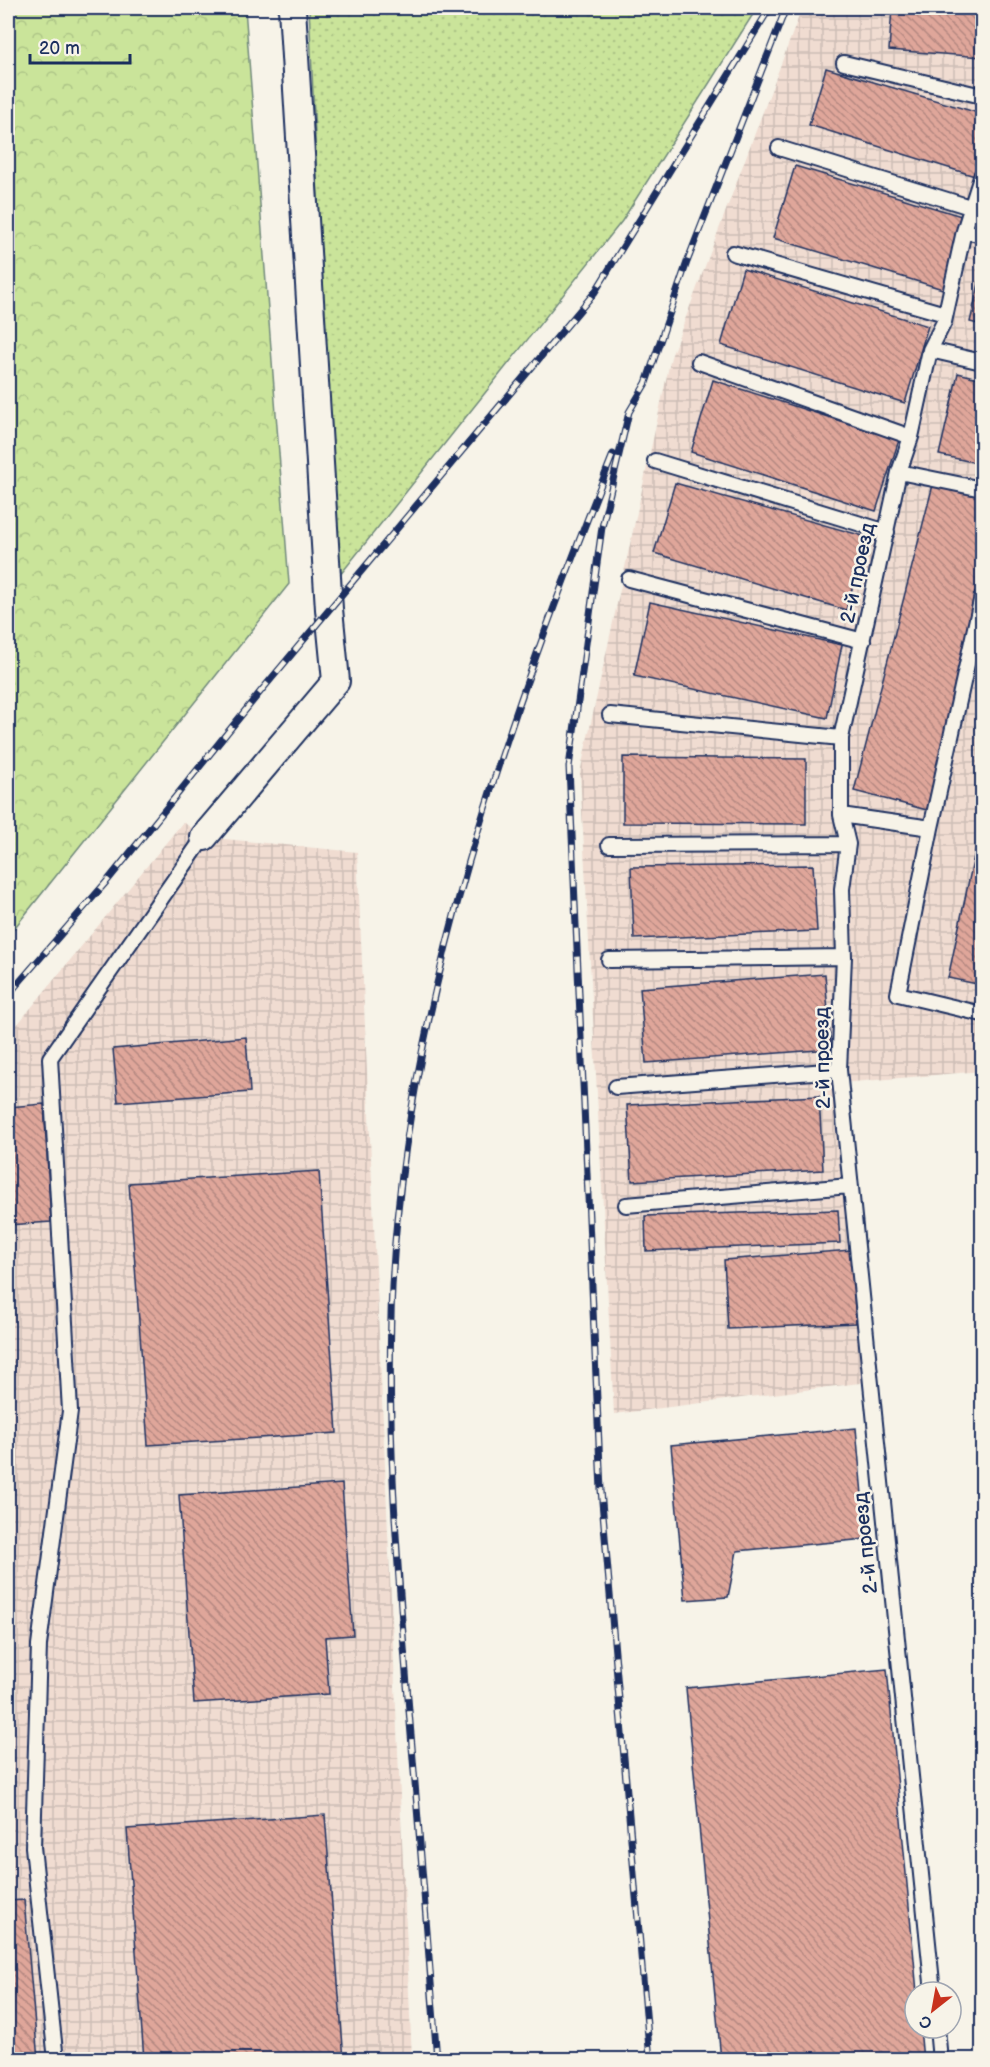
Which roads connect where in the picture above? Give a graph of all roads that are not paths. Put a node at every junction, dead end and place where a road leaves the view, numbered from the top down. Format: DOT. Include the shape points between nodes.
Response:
graph roads {
  1 [pos="292,8"];
  2 [pos="844,63"];
  3 [pos="982,96"];
  4 [pos="779,148"];
  5 [pos="982,174"];
  6 [pos="970,207"];
  7 [pos="964,231"];
  8 [pos="982,235"];
  9 [pos="733,254"];
  10 [pos="945,314"];
  11 [pos="930,350"];
  12 [pos="982,362"];
  13 [pos="699,363"];
  14 [pos="911,437"];
  15 [pos="655,460"];
  16 [pos="899,472"];
  17 [pos="982,489"];
  18 [pos="887,532"];
  19 [pos="629,579"];
  20 [pos="982,596"];
  21 [pos="863,641"];
  22 [pos="610,715"];
  23 [pos="841,738"];
  24 [pos="841,815"];
  25 [pos="931,828"];
  26 [pos="204,837"];
  27 [pos="848,844"];
  28 [pos="609,845"];
  29 [pos="844,957"];
  30 [pos="609,960"];
  31 [pos="982,1014"];
  32 [pos="839,1070"];
  33 [pos="616,1087"];
  34 [pos="850,1186"];
  35 [pos="626,1204"];
  36 [pos="932,1980"];
  37 [pos="938,2040"];
  38 [pos="56,2060"];
  39 [pos="940,2060"];
  1 -- 26 [label="street" via="336,681"];
  2 -- 3 [label="lane"];
  4 -- 6 [label="lane"];
  5 -- 6 [label="lane, 2-й проезд"];
  6 -- 7 [label="lane, 2-й проезд"];
  7 -- 8 [label="lane"];
  7 -- 10 [label="lane, 2-й проезд"];
  9 -- 10 [label="lane"];
  10 -- 11 [label="lane, 2-й проезд"];
  11 -- 12 [label="lane"];
  11 -- 14 [label="lane, 2-й проезд"];
  13 -- 14 [label="lane"];
  14 -- 16 [label="lane, 2-й проезд"];
  15 -- 18 [label="lane"];
  16 -- 17 [label="lane"];
  16 -- 18 [label="lane, 2-й проезд"];
  18 -- 21 [label="lane, 2-й проезд"];
  19 -- 21 [label="lane"];
  20 -- 25 [label="lane"];
  21 -- 23 [label="lane, 2-й проезд"];
  22 -- 23 [label="lane"];
  23 -- 24 [label="lane, 2-й проезд"];
  24 -- 25 [label="lane"];
  24 -- 27 [label="lane, 2-й проезд"];
  25 -- 31 [label="lane" via="898,994"];
  26 -- 38 [label="lane" via="50,1058 70,1411 39,1645 33,1847"];
  27 -- 28 [label="lane"];
  27 -- 29 [label="lane, 2-й проезд" via="842,889"];
  29 -- 30 [label="lane"];
  29 -- 32 [label="lane, 2-й проезд"];
  32 -- 33 [label="lane"];
  32 -- 34 [label="lane, 2-й проезд"];
  34 -- 35 [label="lane"];
  34 -- 36 [label="lane, 2-й проезд"];
  37 -- 39 [label="lane"];
}
